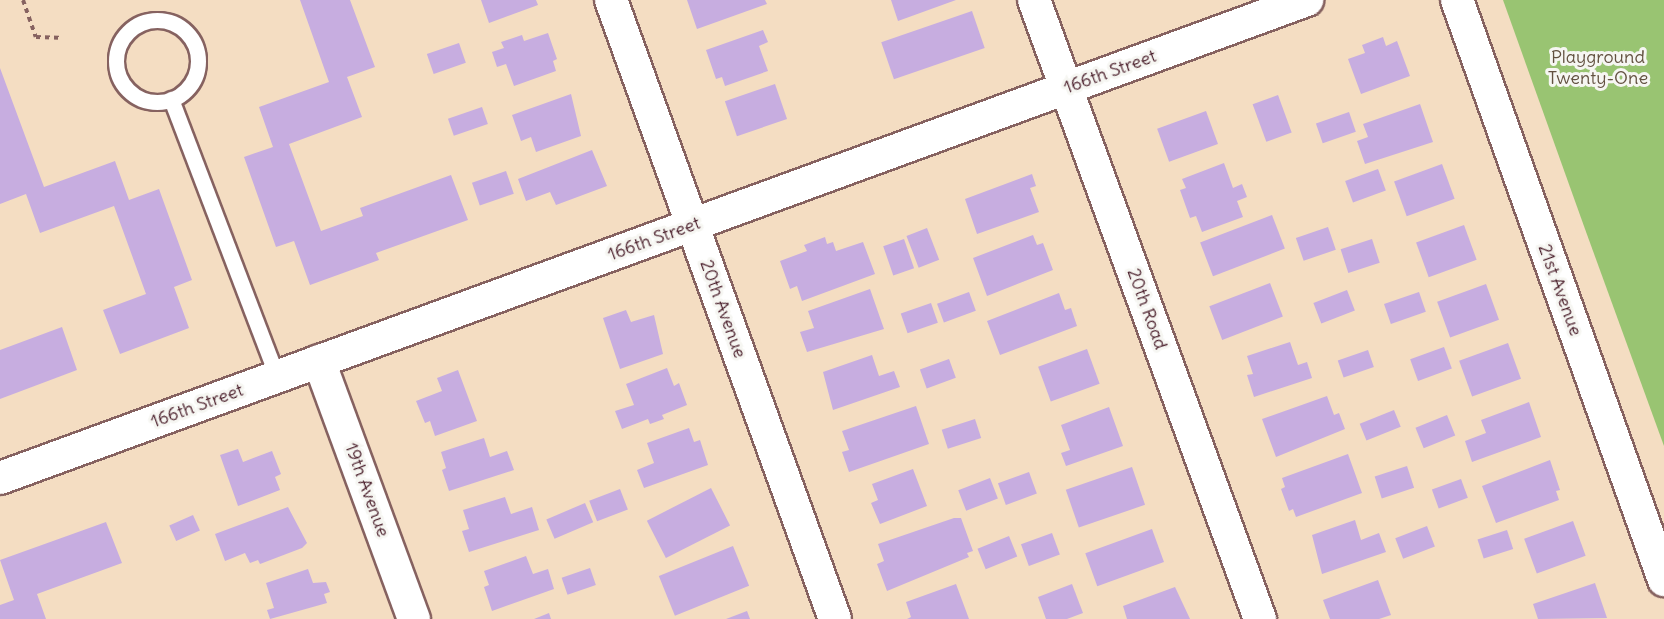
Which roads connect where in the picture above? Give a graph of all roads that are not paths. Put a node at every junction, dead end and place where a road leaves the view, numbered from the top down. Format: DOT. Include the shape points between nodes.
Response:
graph roads {
  1 [pos="611,0"];
  2 [pos="1034,0"];
  3 [pos="1307,0"];
  4 [pos="1457,0"];
  5 [pos="1066,88"];
  6 [pos="171,99"];
  7 [pos="693,225"];
  8 [pos="319,361"];
  9 [pos="277,376"];
  10 [pos="0,478"];
  11 [pos="1664,580"];
  12 [pos="414,619"];
  13 [pos="834,619"];
  14 [pos="1260,619"];
  1 -- 7 [label="street, 20th Avenue"];
  2 -- 5 [label="street, 20th Road"];
  3 -- 5 [label="street, 166th Street"];
  4 -- 11 [label="street, 21st Avenue"];
  5 -- 7 [label="street, 166th Street"];
  5 -- 14 [label="street, 20th Road"];
  6 -- 6 [label="lane" via="159,102 140,97 124,85 118,73 116,60 125,35 147,21 172,23 194,41 198,61 193,82"];
  6 -- 9 [label="lane"];
  7 -- 8 [label="street, 166th Street"];
  7 -- 13 [label="street, 20th Avenue"];
  8 -- 9 [label="street, 166th Street"];
  8 -- 12 [label="street, 19th Avenue"];
  9 -- 10 [label="street, 166th Street"];
}
